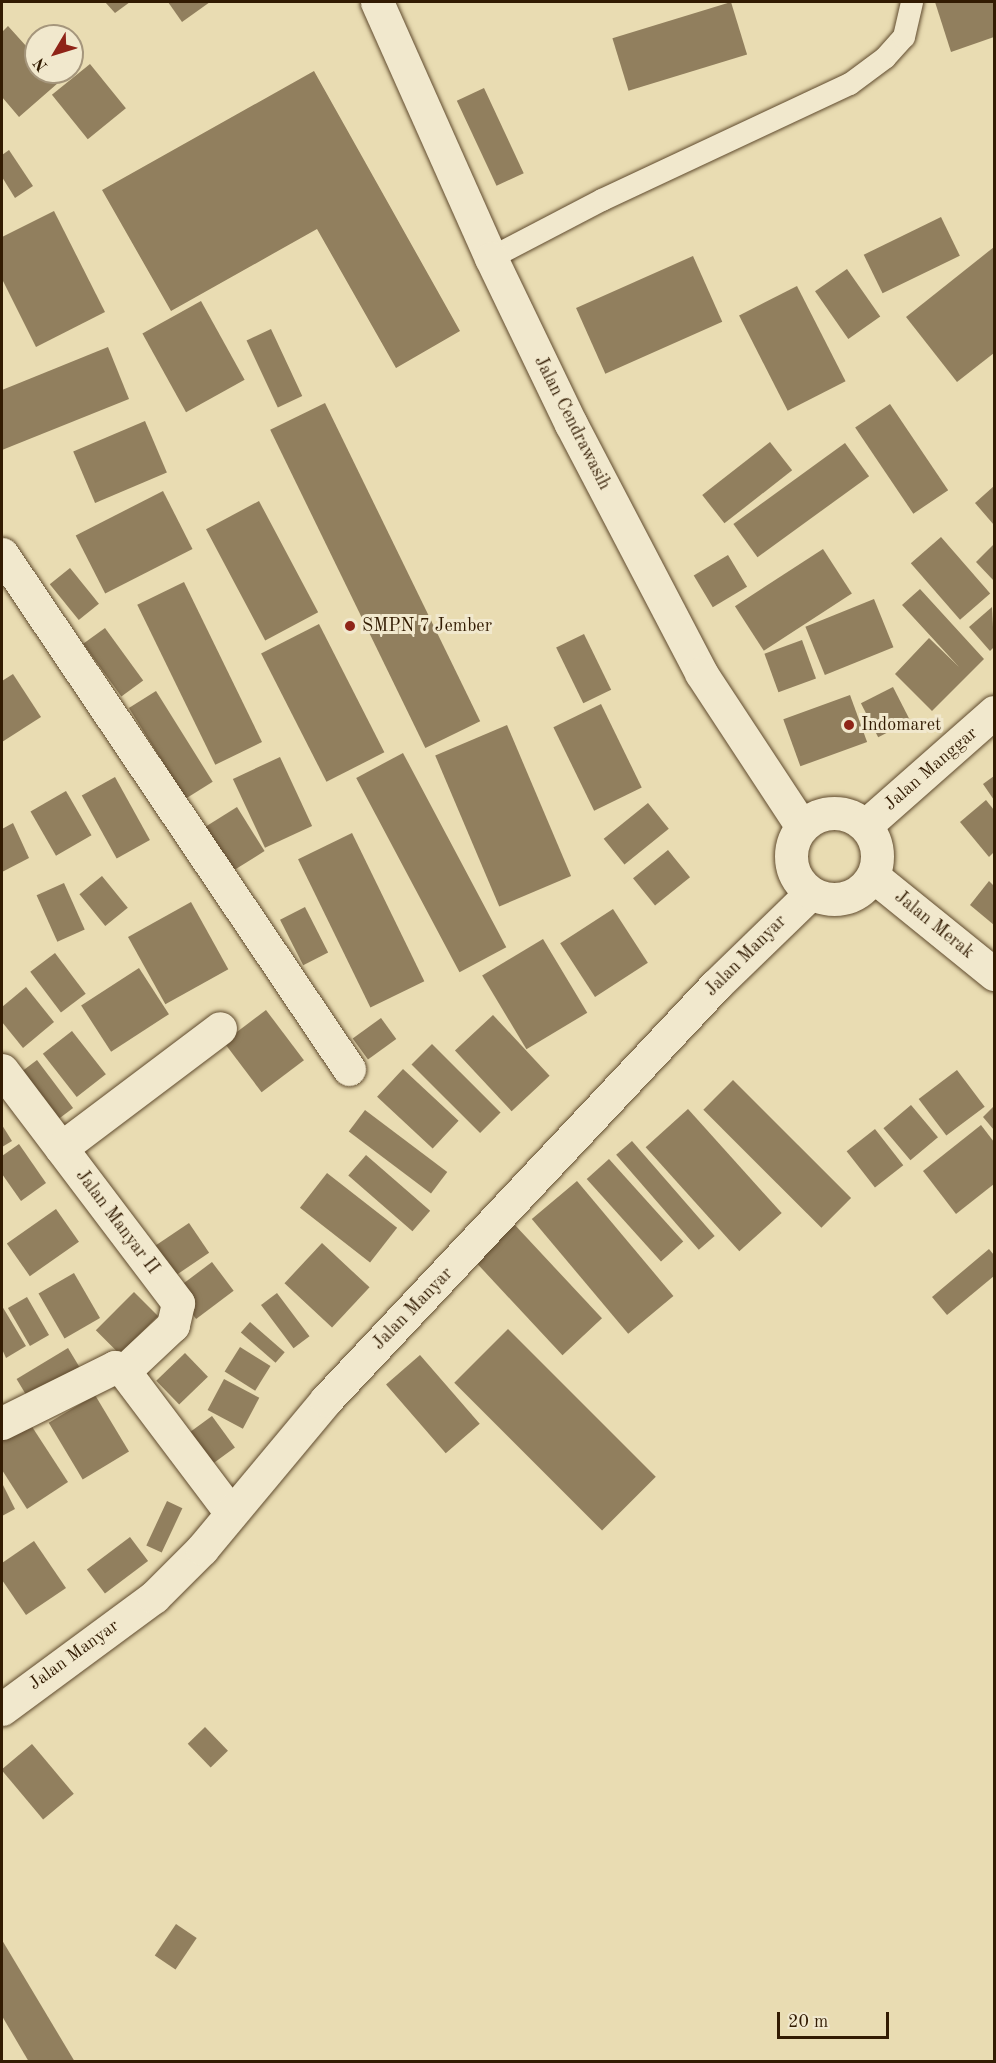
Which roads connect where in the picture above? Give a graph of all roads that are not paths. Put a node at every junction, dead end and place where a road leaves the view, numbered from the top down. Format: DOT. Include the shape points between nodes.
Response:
graph roads {
  1 [pos="377,2"];
  2 [pos="912,2"];
  3 [pos="491,258"];
  4 [pos="2,554"];
  5 [pos="994,712"];
  6 [pos="866,825"];
  7 [pos="801,827"];
  8 [pos="873,876"];
  9 [pos="811,893"];
  10 [pos="994,974"];
  11 [pos="220,1028"];
  12 [pos="349,1069"];
  13 [pos="4,1079"];
  14 [pos="60,1148"];
  15 [pos="124,1371"];
  16 [pos="2,1423"];
  17 [pos="231,1513"];
  18 [pos="2,1709"];
  1 -- 3 [label="street, Jalan Cendrawasih"];
  2 -- 3 [label="lane" via="904,37 885,58 850,84 602,200"];
  3 -- 7 [label="street, Jalan Cendrawasih" via="571,424 701,673"];
  4 -- 12 [label="street"];
  5 -- 6 [label="street, Jalan Manggar"];
  6 -- 7 [label="street" via="854,817 826,813"];
  6 -- 8 [label="street" via="878,849"];
  7 -- 9 [label="street" via="793,844 791,862 799,880"];
  8 -- 9 [label="street" via="853,896 839,900"];
  8 -- 10 [label="street, Jalan Merak"];
  9 -- 17 [label="street, Jalan Manyar" via="716,985 326,1400"];
  11 -- 14 [label="street"];
  13 -- 14 [label="street, Jalan Manyar II"];
  14 -- 15 [label="street, Jalan Manyar II" via="177,1303 173,1325"];
  15 -- 16 [label="street" via="115,1367"];
  15 -- 17 [label="street"];
  17 -- 18 [label="street, Jalan Manyar" via="154,1597"];
}
